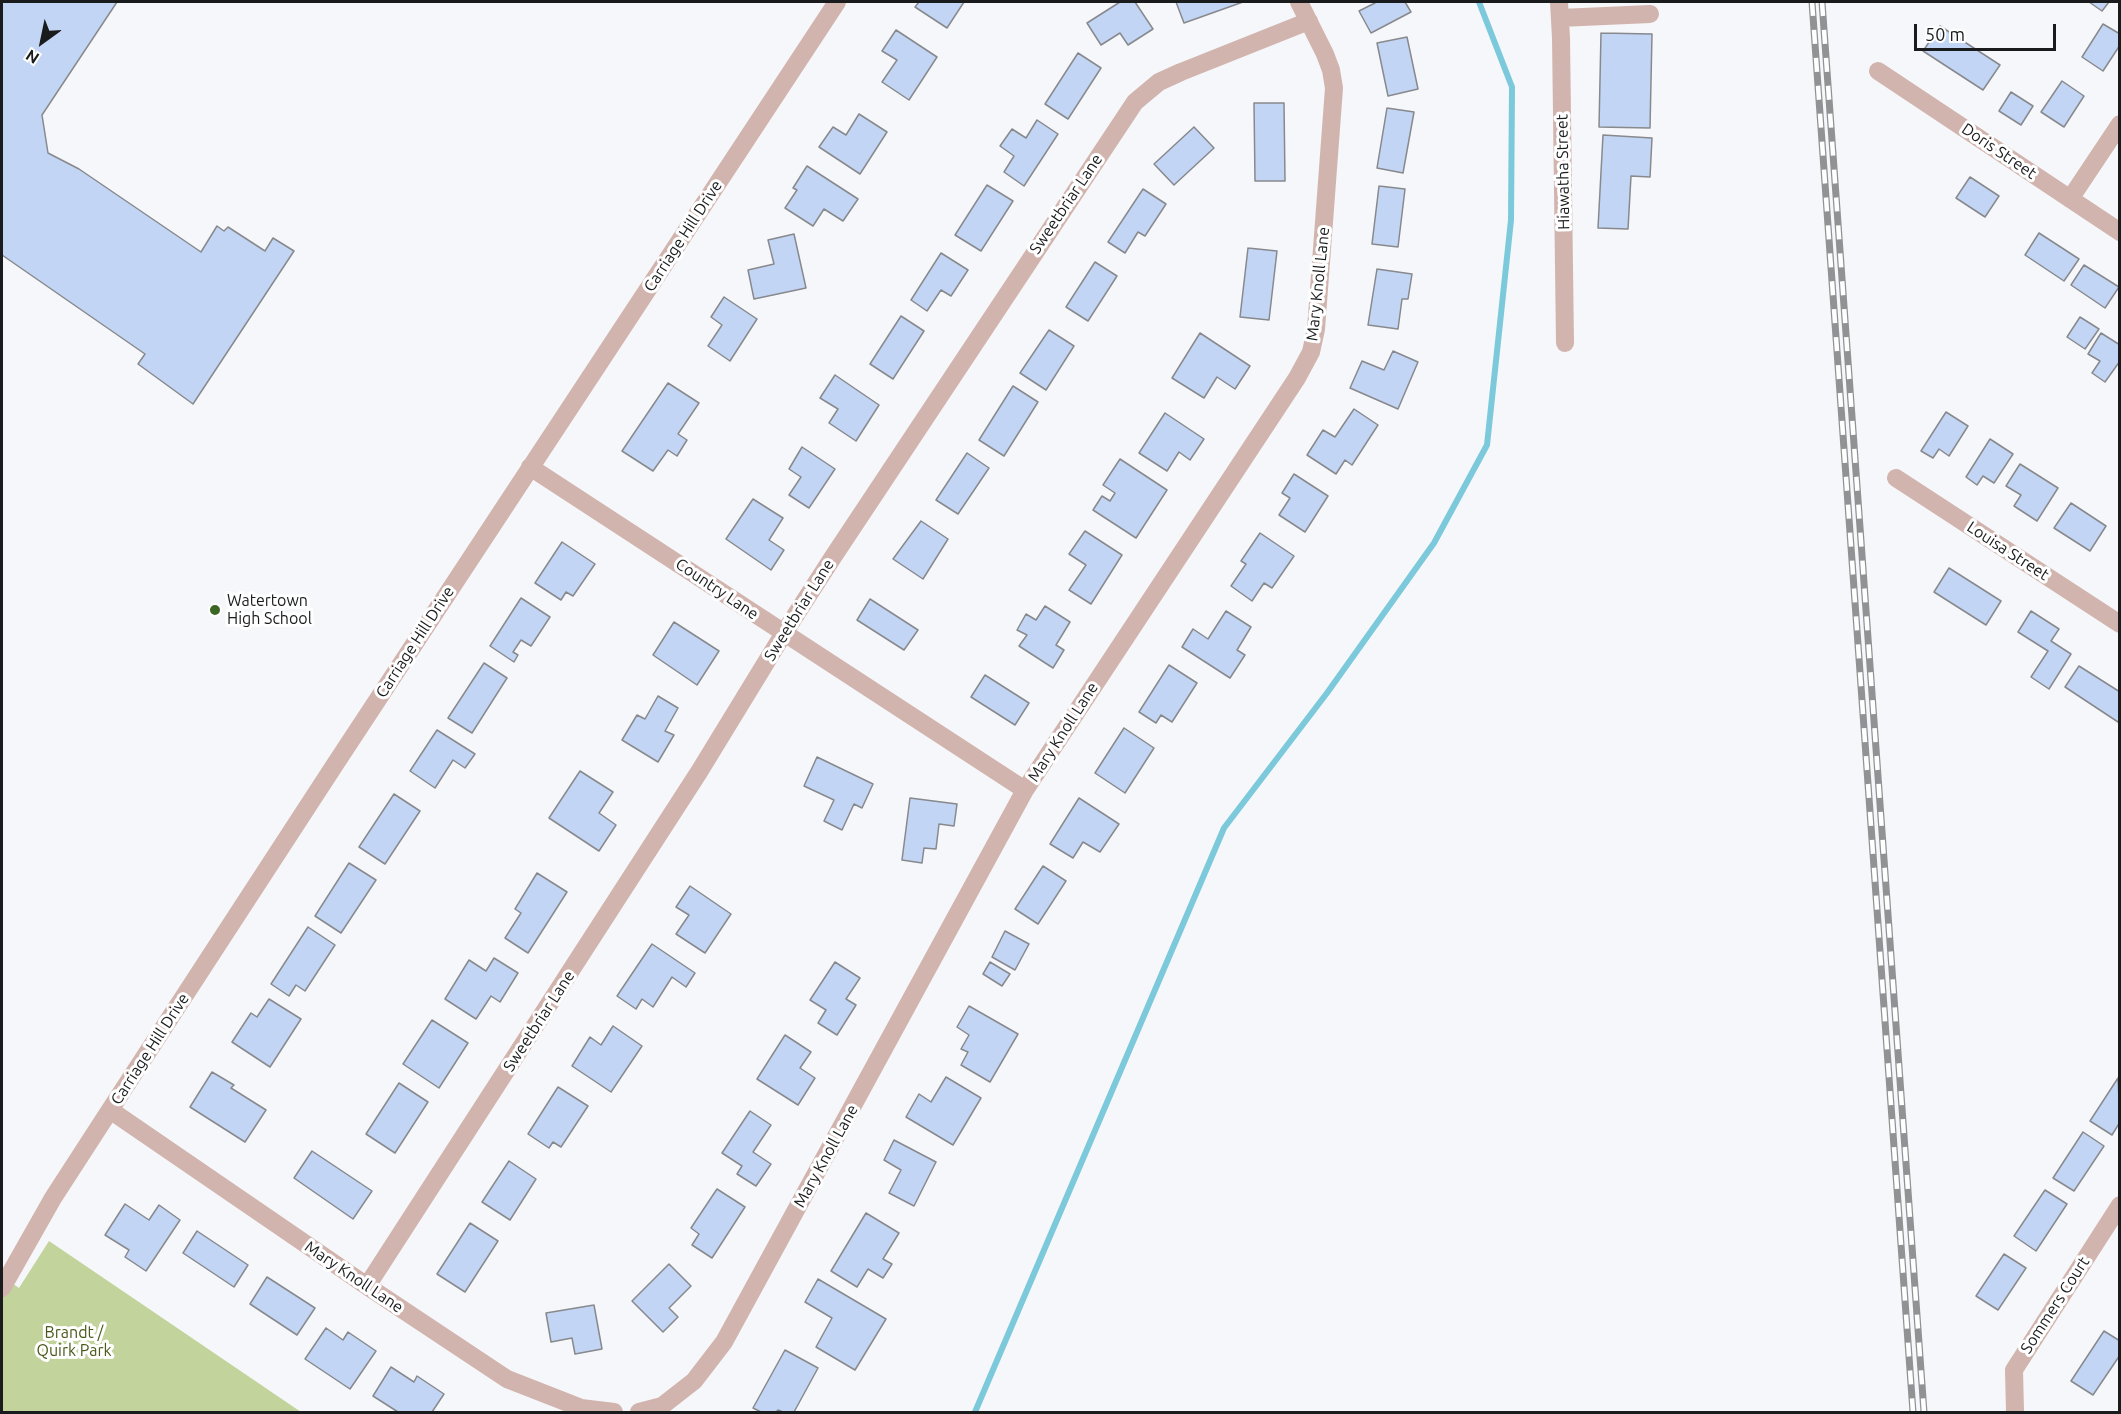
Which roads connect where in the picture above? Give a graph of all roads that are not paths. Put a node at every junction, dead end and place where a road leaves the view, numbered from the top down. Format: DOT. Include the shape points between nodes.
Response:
graph roads {
  1 [pos="837,2"];
  2 [pos="1299,2"];
  3 [pos="1559,10"];
  4 [pos="1650,14"];
  5 [pos="1309,21"];
  6 [pos="1878,71"];
  7 [pos="2120,123"];
  8 [pos="2070,199"];
  9 [pos="2120,231"];
  10 [pos="1565,343"];
  11 [pos="530,467"];
  12 [pos="1896,478"];
  13 [pos="2120,624"];
  14 [pos="784,633"];
  15 [pos="1025,790"];
  16 [pos="110,1110"];
  17 [pos="2120,1205"];
  18 [pos="8,1258"];
  19 [pos="367,1286"];
  20 [pos="2,1288"];
  21 [pos="2015,1411"];
  22 [pos="614,1413"];
  23 [pos="639,1413"];
  1 -- 11 [label="street, Carriage Hill Drive"];
  2 -- 5 [label="street, Mary Knoll Lane"];
  3 -- 4 [label="street"];
  3 -- 10 [label="street, Hiawatha Street"];
  5 -- 14 [label="street, Sweetbriar Lane" via="1159,82 1135,102"];
  5 -- 15 [label="street, Mary Knoll Lane" via="1331,70 1334,88 1311,352"];
  6 -- 8 [label="street, Doris Street"];
  7 -- 8 [label="street"];
  8 -- 9 [label="street, Doris Street"];
  11 -- 14 [label="street, Country Lane"];
  11 -- 16 [label="street, Carriage Hill Drive"];
  12 -- 13 [label="street, Louisa Street"];
  14 -- 15 [label="street, Country Lane"];
  14 -- 19 [label="street, Sweetbriar Lane" via="699,772"];
  15 -- 23 [label="street, Mary Knoll Lane" via="724,1342 694,1381 662,1406"];
  16 -- 18 [label="street, Carriage Hill Drive" via="53,1198"];
  16 -- 19 [label="street, Mary Knoll Lane"];
  17 -- 21 [label="street, Sommers Court" via="2014,1370"];
  18 -- 20 [label="street, Carriage Hill Drive"];
  19 -- 22 [label="street, Mary Knoll Lane" via="507,1379 581,1408"];
}
